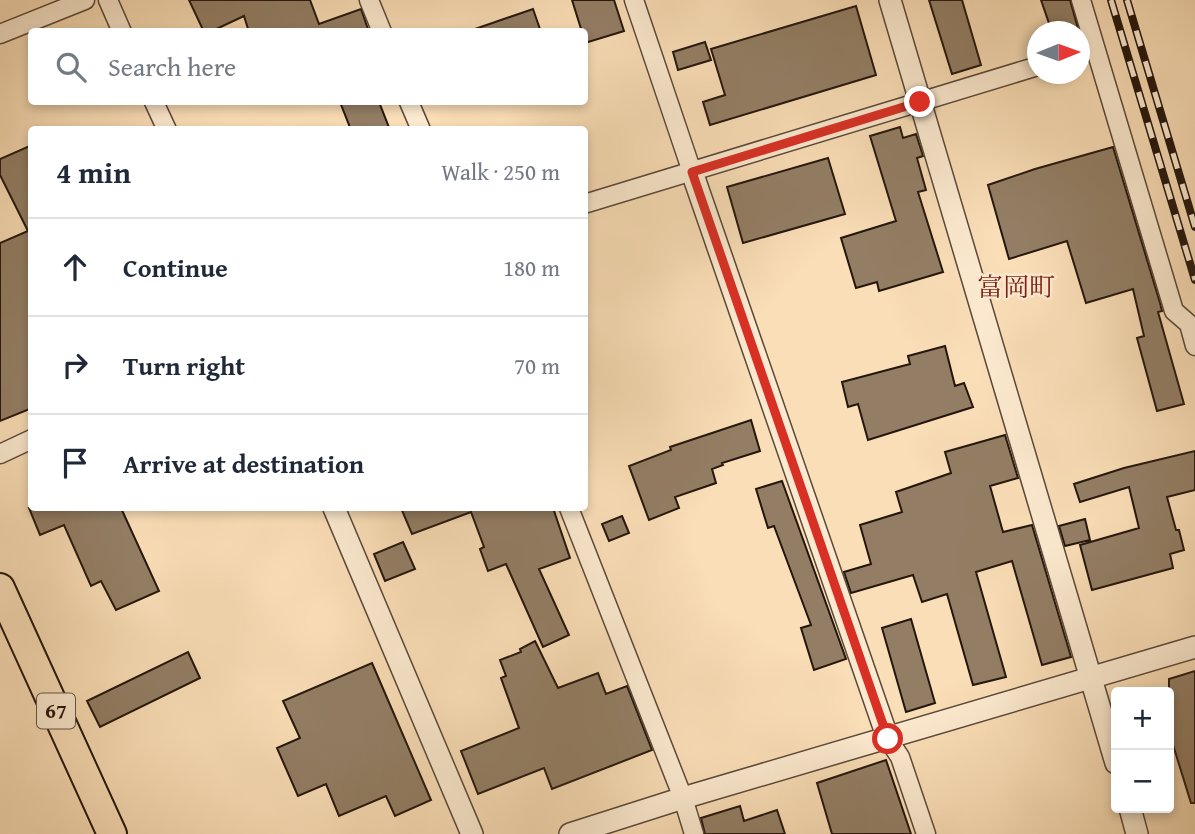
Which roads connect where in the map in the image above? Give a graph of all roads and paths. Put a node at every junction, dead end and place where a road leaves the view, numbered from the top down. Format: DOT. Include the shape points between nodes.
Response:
graph roads {
  1 [pos="85,0"];
  2 [pos="108,0"];
  3 [pos="369,0"];
  4 [pos="634,0"];
  5 [pos="890,0"];
  6 [pos="1081,0"];
  7 [pos="1084,21"];
  8 [pos="120,28"];
  9 [pos="380,28"];
  10 [pos="0,34"];
  11 [pos="1090,59"];
  12 [pos="1027,69"];
  13 [pos="920,102"];
  14 [pos="155,105"];
  15 [pos="411,105"];
  16 [pos="165,126"];
  17 [pos="419,126"];
  18 [pos="692,172"];
  19 [pos="588,203"];
  20 [pos="1195,345"];
  21 [pos="28,441"];
  22 [pos="0,454"];
  23 [pos="335,511"];
  24 [pos="570,511"];
  25 [pos="0,588"];
  26 [pos="1195,647"];
  27 [pos="1091,678"];
  28 [pos="888,739"];
  29 [pos="1112,750"];
  30 [pos="683,798"];
  31 [pos="1131,813"];
  32 [pos="112,834"];
  33 [pos="472,834"];
  34 [pos="570,834"];
  35 [pos="694,834"];
  36 [pos="926,834"];
  37 [pos="1137,834"];
  1 -- 10 [label="street"];
  2 -- 8 [label="street"];
  3 -- 9 [label="street"];
  4 -- 18 [label="street"];
  5 -- 13 [label="street"];
  6 -- 7 [label="street"];
  11 -- 20 [label="street" via="1174,311 1189,324"];
  12 -- 13 [label="street"];
  13 -- 18 [label="street"];
  13 -- 27 [label="street"];
  14 -- 16 [label="street"];
  15 -- 17 [label="street"];
  18 -- 19 [label="street"];
  18 -- 28 [label="street"];
  21 -- 22 [label="street"];
  23 -- 33 [label="street"];
  24 -- 30 [label="street"];
  25 -- 32 [label="main road, 67"];
  26 -- 27 [label="street"];
  27 -- 28 [label="street"];
  27 -- 29 [label="street"];
  28 -- 30 [label="street"];
  28 -- 36 [label="street" via="900,757"];
  30 -- 34 [label="street"];
  30 -- 35 [label="street"];
  31 -- 37 [label="street"];
}
